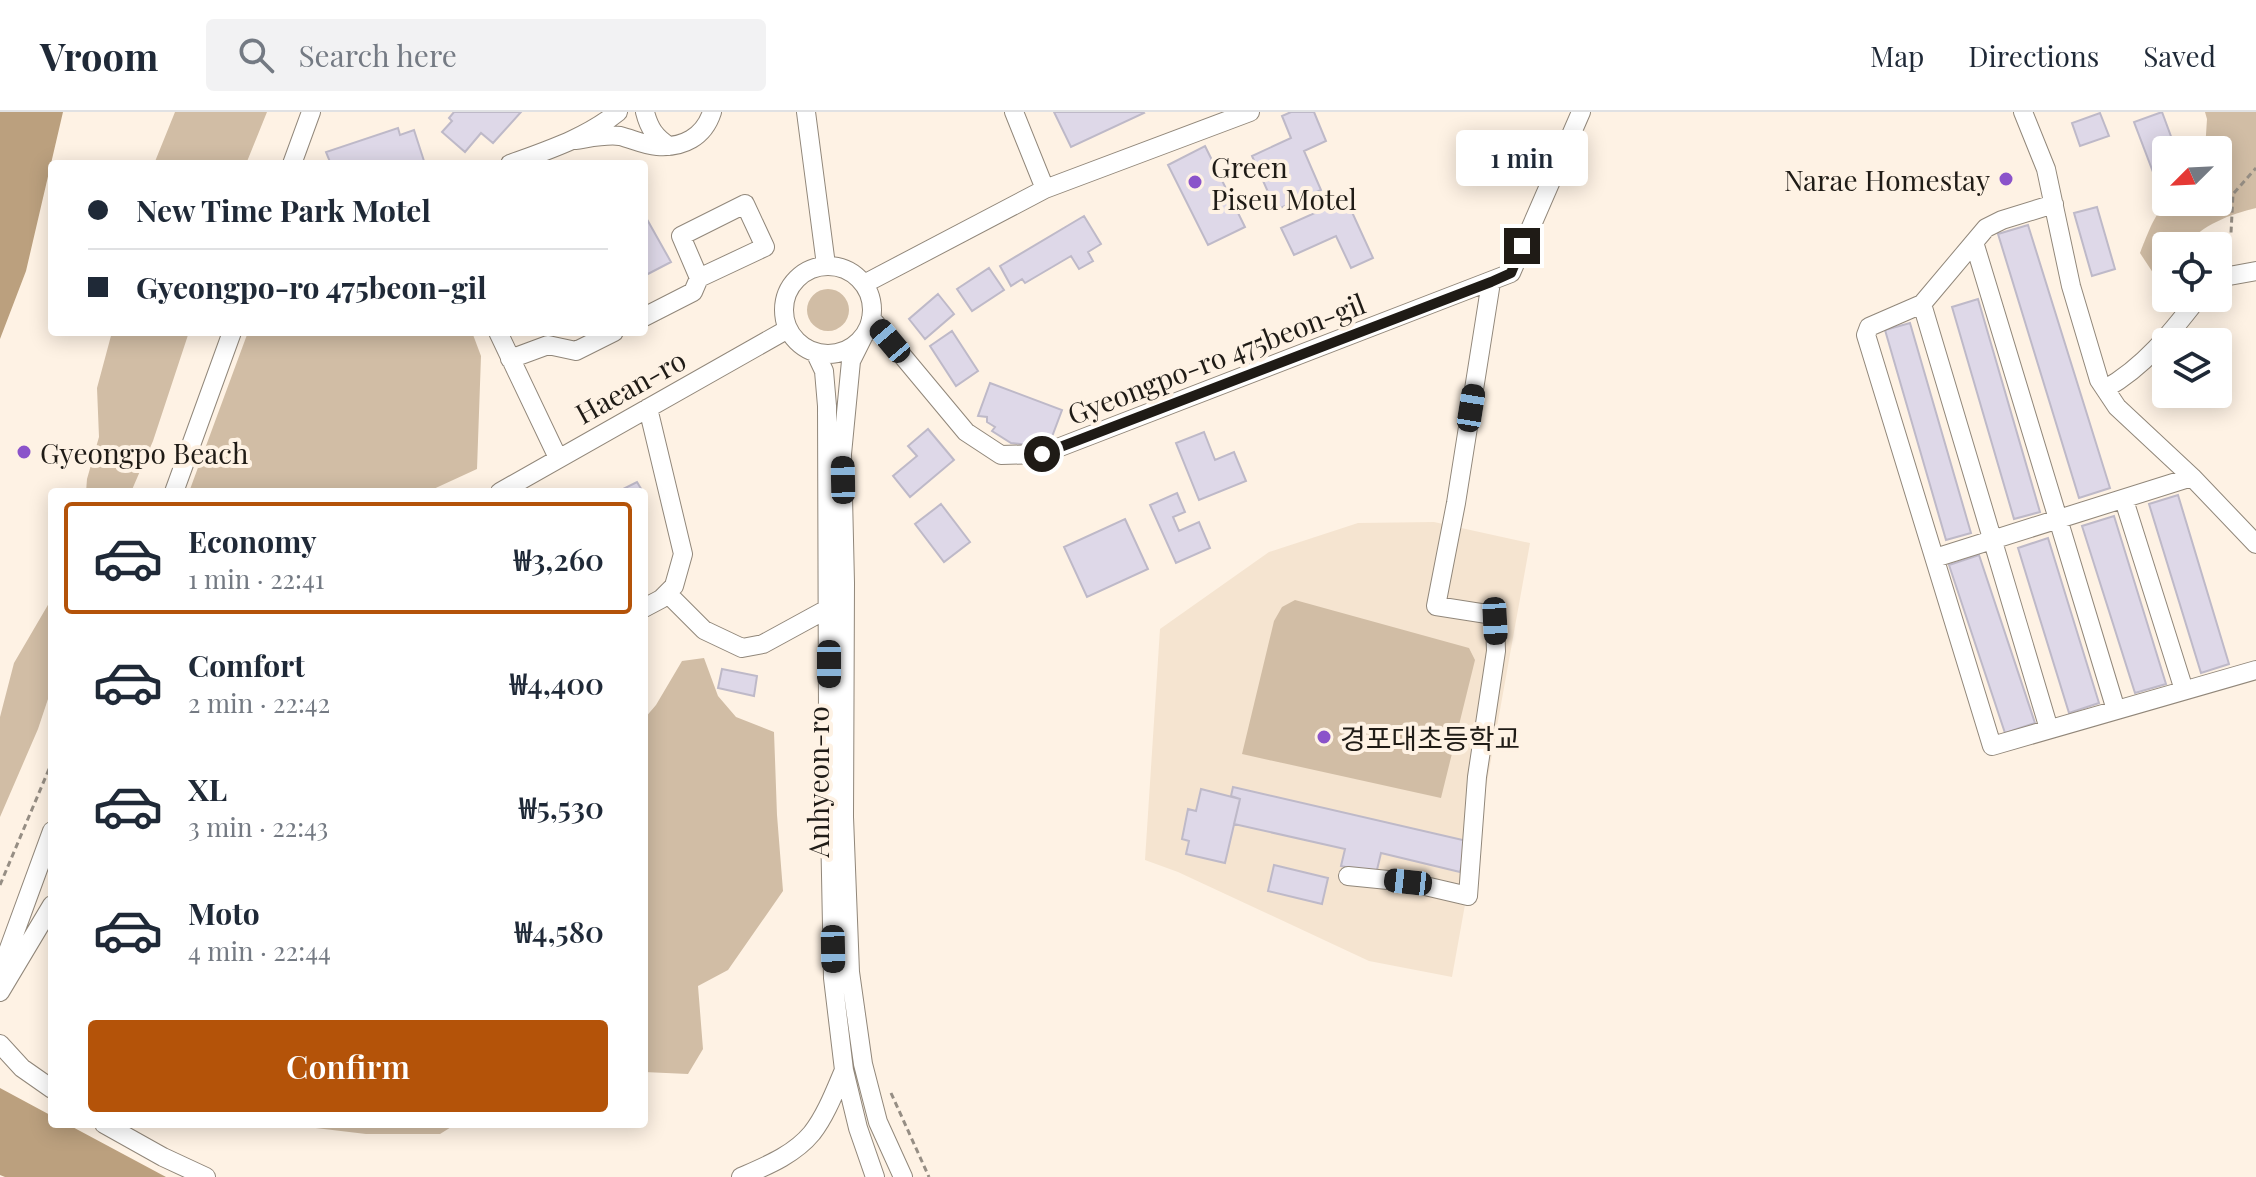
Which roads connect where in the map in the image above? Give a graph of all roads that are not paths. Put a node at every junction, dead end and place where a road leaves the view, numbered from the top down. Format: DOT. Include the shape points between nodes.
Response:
graph roads {
  1 [pos="311,112"];
  2 [pos="618,112"];
  3 [pos="645,112"];
  4 [pos="712,112"];
  5 [pos="806,112"];
  6 [pos="1014,112"];
  7 [pos="1250,112"];
  8 [pos="1581,112"];
  9 [pos="2023,112"];
  10 [pos="575,140"];
  11 [pos="669,146"];
  12 [pos="293,160"];
  13 [pos="521,160"];
  14 [pos="1045,189"];
  15 [pos="2054,204"];
  16 [pos="1974,242"];
  17 [pos="826,265"];
  18 [pos="2256,271"];
  19 [pos="2232,275"];
  20 [pos="699,278"];
  21 [pos="1491,282"];
  22 [pos="864,284"];
  23 [pos="1922,304"];
  24 [pos="2187,312"];
  25 [pos="648,315"];
  26 [pos="868,326"];
  27 [pos="788,329"];
  28 [pos="231,336"];
  29 [pos="500,336"];
  30 [pos="606,336"];
  31 [pos="815,352"];
  32 [pos="510,359"];
  33 [pos="2105,389"];
  34 [pos="648,408"];
  35 [pos="558,458"];
  36 [pos="2192,477"];
  37 [pos="175,488"];
  38 [pos="507,488"];
  39 [pos="2124,500"];
  40 [pos="2059,520"];
  41 [pos="1993,541"];
  42 [pos="2256,544"];
  43 [pos="1935,558"];
  44 [pos="667,593"];
  45 [pos="648,606"];
  46 [pos="829,608"];
  47 [pos="2256,670"];
  48 [pos="2184,690"];
  49 [pos="2116,710"];
  50 [pos="2049,729"];
  51 [pos="48,842"];
  52 [pos="1348,876"];
  53 [pos="48,912"];
  54 [pos="0,973"];
  55 [pos="0,992"];
  56 [pos="0,1044"];
  57 [pos="844,1070"];
  58 [pos="48,1086"];
  59 [pos="111,1128"];
  60 [pos="206,1177"];
  61 [pos="741,1177"];
  62 [pos="875,1177"];
  63 [pos="903,1177"];
  1 -- 12 [label="street"];
  2 -- 10 [label="street"];
  3 -- 11 [label="street" via="650,128"];
  4 -- 11 [label="street" via="694,138"];
  5 -- 17 [label="street"];
  6 -- 14 [label="street"];
  7 -- 14 [label="street"];
  8 -- 21 [label="street, Gyeongpo-ro 475beon-gil" via="1511,273"];
  9 -- 15 [label="street"];
  10 -- 11 [label="street" via="617,136"];
  10 -- 13 [label="street"];
  14 -- 22 [label="street"];
  15 -- 16 [label="street" via="1994,224"];
  15 -- 33 [label="street" via="2071,286"];
  16 -- 23 [label="street"];
  16 -- 40 [label="street"];
  17 -- 22 [label="street" via="854,274"];
  17 -- 27 [label="street" via="811,268 790,287 784,300"];
  18 -- 19 [label="street"];
  20 -- 20 [label="street" via="765,247 745,204 681,236"];
  20 -- 25 [label="street" via="693,292"];
  21 -- 26 [label="street, Gyeongpo-ro 475beon-gil" via="1042,454 1001,455 966,432"];
  21 -- 52 [label="street" via="1436,606 1487,614 1495,621 1468,896"];
  22 -- 26 [label="street"];
  23 -- 41 [label="street"];
  23 -- 43 [label="street" via="1869,327 1866,335"];
  24 -- 33 [label="street" via="2144,361"];
  26 -- 31 [label="street" via="855,345 842,352"];
  26 -- 63 [label="street, Anhyeon-ro" via="851,361 842,454 850,972 874,1107"];
  27 -- 31 [label="street"];
  27 -- 34 [label="street, Haean-ro"];
  28 -- 37 [label="street"];
  29 -- 32 [label="street"];
  30 -- 32 [label="street" via="576,351 548,345"];
  31 -- 46 [label="street, Anhyeon-ro" via="824,371 827,406"];
  32 -- 35 [label="street"];
  33 -- 36 [label="street" via="2117,407"];
  34 -- 35 [label="street, Haean-ro"];
  34 -- 44 [label="street" via="683,554"];
  35 -- 38 [label="street, Haean-ro"];
  36 -- 39 [label="street"];
  36 -- 42 [label="street"];
  39 -- 40 [label="street"];
  39 -- 48 [label="street"];
  40 -- 41 [label="street"];
  40 -- 49 [label="street"];
  41 -- 43 [label="street"];
  41 -- 50 [label="street"];
  43 -- 50 [label="street" via="1992,746"];
  44 -- 45 [label="street"];
  44 -- 46 [label="street" via="704,630 742,648 763,644"];
  46 -- 57 [label="street, Anhyeon-ro" via="833,978"];
  47 -- 48 [label="street"];
  48 -- 49 [label="street"];
  49 -- 50 [label="street"];
  51 -- 54 [label="street"];
  53 -- 55 [label="street"];
  56 -- 58 [label="street"];
  57 -- 61 [label="street" via="811,1134 779,1160"];
  57 -- 62 [label="street, Anhyeon-ro"];
  59 -- 60 [label="street"];
}
